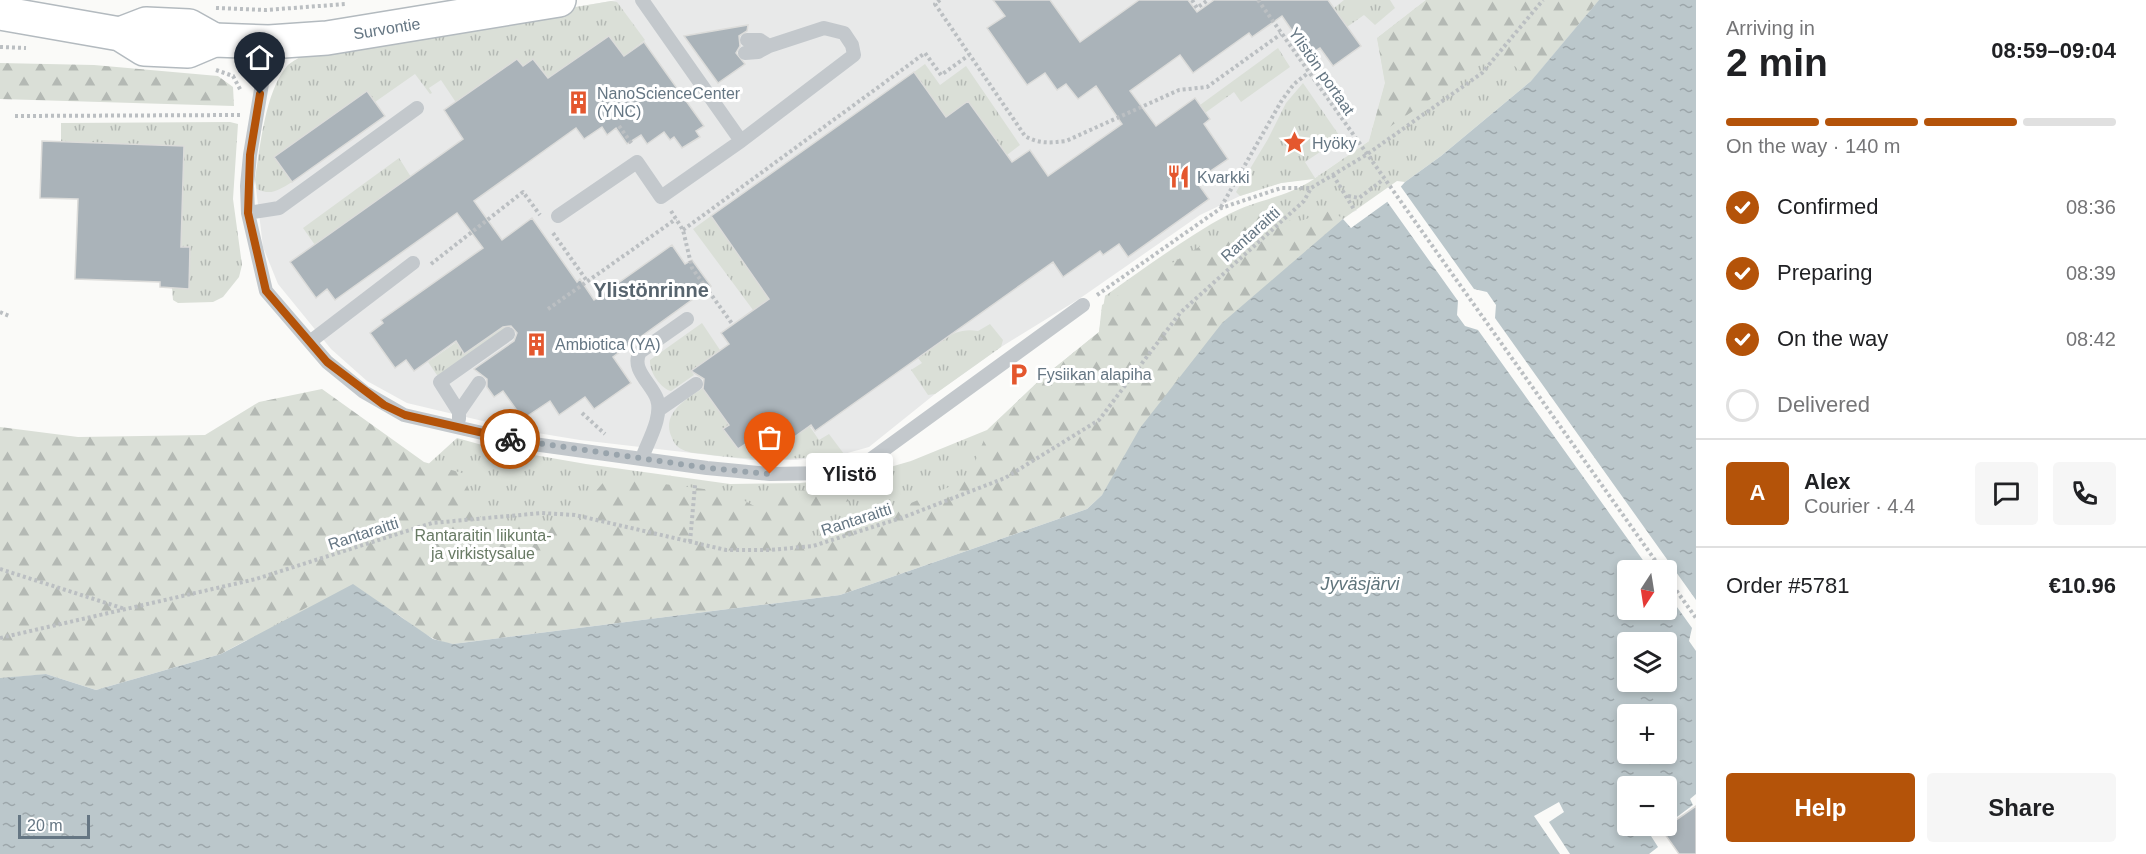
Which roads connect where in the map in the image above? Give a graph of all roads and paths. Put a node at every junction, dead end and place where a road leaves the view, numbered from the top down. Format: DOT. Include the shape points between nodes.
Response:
graph roads {
  1 [pos="559,0"];
  2 [pos="642,0"];
  3 [pos="940,0"];
  4 [pos="1192,0"];
  5 [pos="1208,0"];
  6 [pos="1258,0"];
  7 [pos="1543,0"];
  8 [pos="348,4"];
  9 [pos="214,8"];
  10 [pos="0,13"];
  11 [pos="1281,34"];
  12 [pos="268,42"];
  13 [pos="746,46"];
  14 [pos="969,55"];
  15 [pos="1308,73"];
  16 [pos="417,108"];
  17 [pos="240,115"];
  18 [pos="15,116"];
  19 [pos="741,141"];
  20 [pos="1366,155"];
  21 [pos="1333,175"];
  22 [pos="1384,179"];
  23 [pos="1311,188"];
  24 [pos="1348,196"];
  25 [pos="661,197"];
  26 [pos="1221,208"];
  27 [pos="1355,211"];
  28 [pos="248,213"];
  29 [pos="558,216"];
  30 [pos="676,219"];
  31 [pos="683,230"];
  32 [pos="418,266"];
  33 [pos="587,281"];
  34 [pos="1083,305"];
  35 [pos="548,309"];
  36 [pos="0,312"];
  37 [pos="9,316"];
  38 [pos="687,320"];
  39 [pos="733,325"];
  40 [pos="508,334"];
  41 [pos="311,340"];
  42 [pos="479,383"];
  43 [pos="696,384"];
  44 [pos="660,409"];
  45 [pos="459,412"];
  46 [pos="459,428"];
  47 [pos="642,458"];
  48 [pos="696,466"];
  49 [pos="690,542"];
  50 [pos="1655,560"];
  51 [pos="0,569"];
  52 [pos="1677,591"];
  53 [pos="127,610"];
  54 [pos="1696,618"];
  55 [pos="0,638"];
  1 -- 12 [label="main road, Survontie" via="377,32"];
  2 -- 19 [label="lane"];
  3 -- 14 [label="path" via="934,4"];
  4 -- 5 [label="path" via="1197,8"];
  6 -- 11 [label="path, Ylistön portaat"];
  7 -- 20 [label="path, Rantaraitti" via="1482,73"];
  8 -- 9 [label="path" via="266,10"];
  10 -- 12 [label="main road, Survontie" via="120,34 144,49 188,51 213,40"];
  11 -- 14 [label="path" via="1207,87 1179,90 1066,141 1048,144 1025,136"];
  11 -- 15 [label="path, Ylistön portaat"];
  12 -- 28 [label="lane" via="250,155"];
  13 -- 19 [label="lane" via="759,52 824,28 844,33 854,55"];
  14 -- 31 [label="path" via="941,75 924,53"];
  15 -- 20 [label="path, Ylistön portaat"];
  15 -- 26 [label="path" via="1282,100"];
  16 -- 28 [label="lane" via="279,208"];
  17 -- 18 [label="path"];
  19 -- 25 [label="lane"];
  20 -- 21 [label="path, Rantaraitti"];
  20 -- 22 [label="path, Ylistön portaat"];
  21 -- 23 [label="path, Rantaraitti"];
  21 -- 24 [label="path"];
  22 -- 24 [label="path" via="1359,198"];
  22 -- 50 [label="path, Ylistön portaat"];
  23 -- 26 [label="path" via="1281,188"];
  23 -- 49 [label="path, Rantaraitti" via="1304,201 1180,313 1099,420 1005,478 904,517 813,546 726,549"];
  24 -- 27 [label="path"];
  25 -- 29 [label="lane" via="637,162"];
  25 -- 30 [label="path"];
  26 -- 34 [label="path"];
  28 -- 41 [label="lane" via="266,291"];
  30 -- 31 [label="path"];
  30 -- 33 [label="path"];
  31 -- 39 [label="path" via="691,269"];
  32 -- 33 [label="path" via="523,192"];
  32 -- 41 [label="lane"];
  33 -- 35 [label="path"];
  34 -- 48 [label="lane" via="863,465 810,474"];
  36 -- 37 [label="path"];
  38 -- 44 [label="lane" via="637,358"];
  40 -- 45 [label="lane" via="440,382"];
  41 -- 46 [label="lane" via="327,362 384,405 405,415"];
  42 -- 45 [label="lane"];
  43 -- 44 [label="lane"];
  44 -- 47 [label="lane"];
  45 -- 46 [label="lane"];
  46 -- 47 [label="lane" via="526,443"];
  47 -- 48 [label="lane"];
  48 -- 49 [label="path"];
  49 -- 53 [label="path, Rantaraitti" via="575,515 542,513 432,523 256,579"];
  51 -- 53 [label="path"];
  52 -- 54 [label="path"];
  53 -- 55 [label="path, Rantaraitti"];
}
